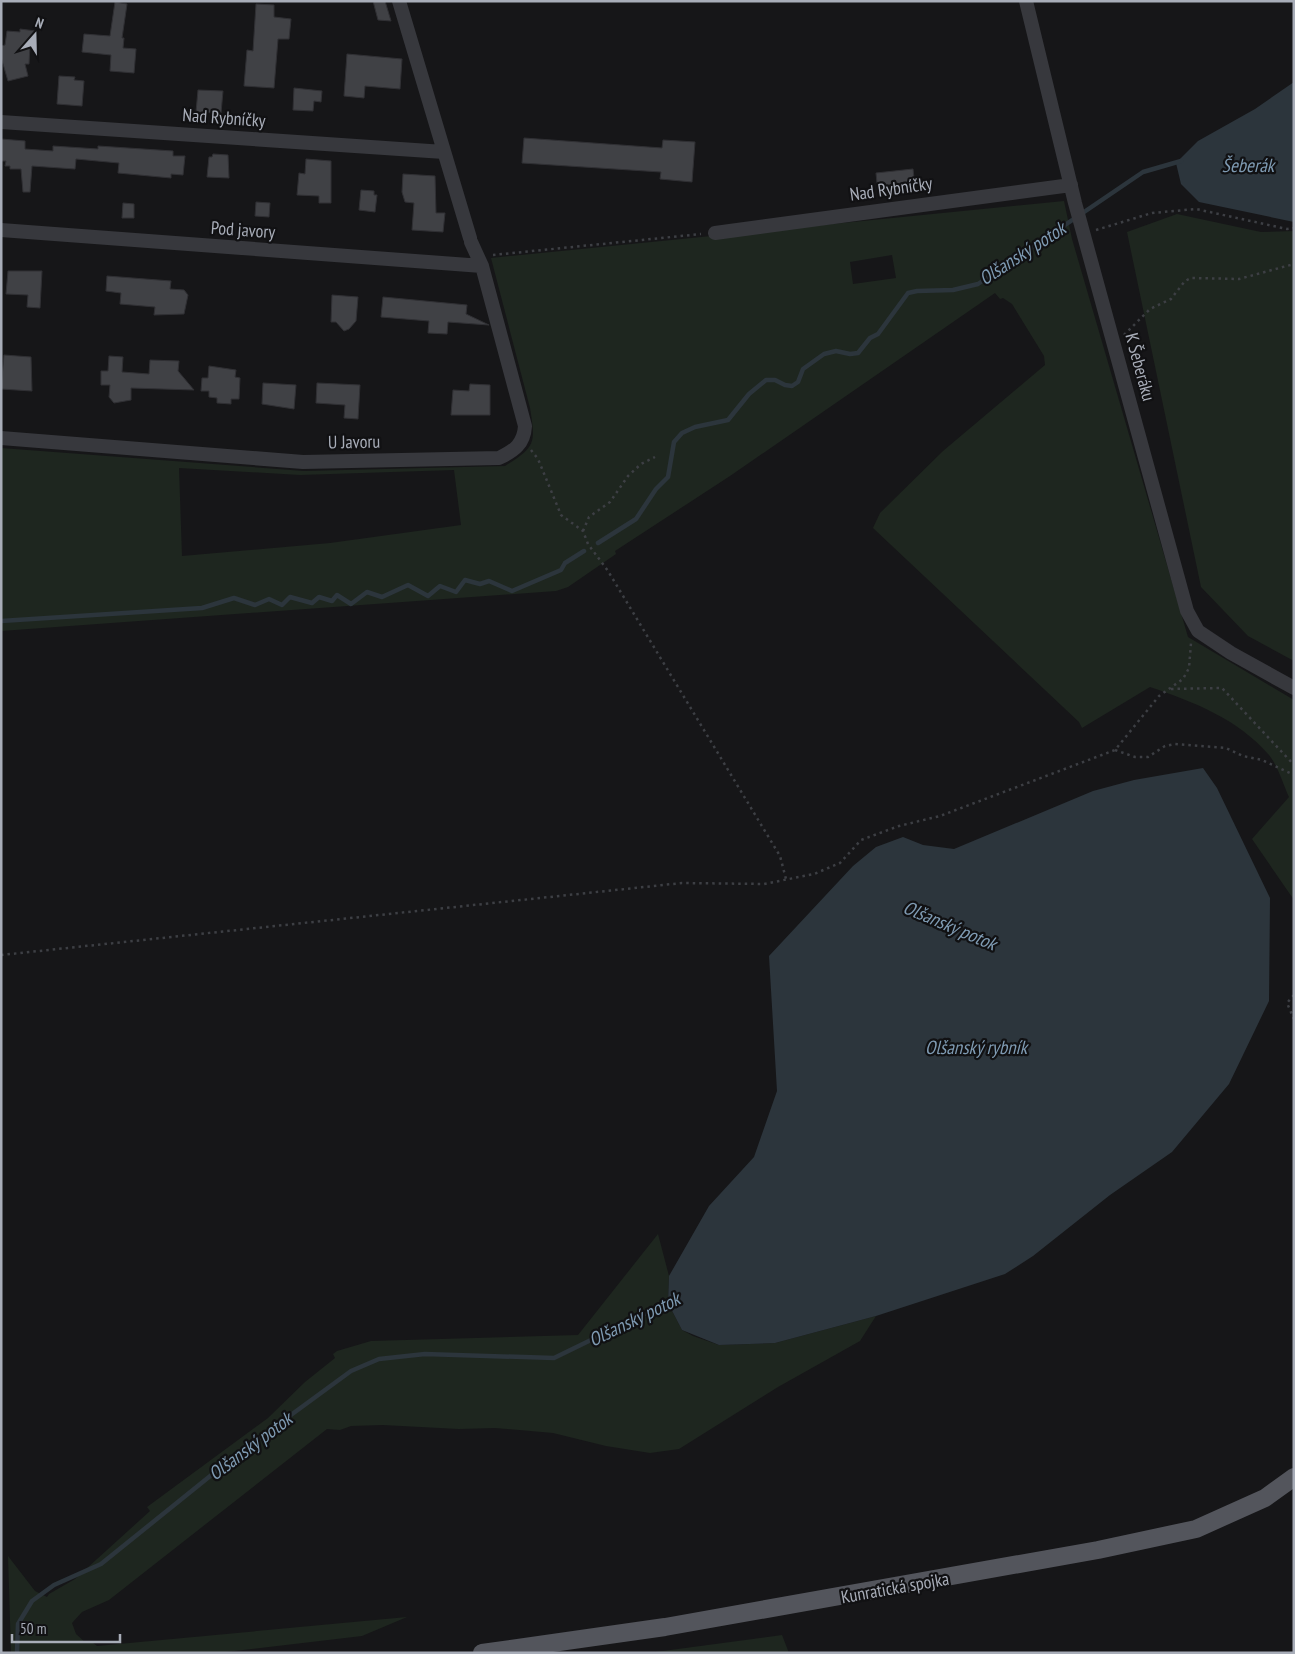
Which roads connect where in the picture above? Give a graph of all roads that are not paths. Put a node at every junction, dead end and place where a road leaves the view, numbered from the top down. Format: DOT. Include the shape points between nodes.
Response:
graph roads {
  1 [pos="399,1"];
  2 [pos="1026,1"];
  3 [pos="2,120"];
  4 [pos="444,152"];
  5 [pos="1072,185"];
  6 [pos="1,230"];
  7 [pos="715,233"];
  8 [pos="479,261"];
  9 [pos="1,438"];
  10 [pos="1294,688"];
  11 [pos="1294,1477"];
  12 [pos="482,1653"];
  1 -- 4 [label="street"];
  2 -- 5 [label="street, K Šeberáku"];
  3 -- 4 [label="street, Nad Rybníčky"];
  4 -- 8 [label="street"];
  5 -- 7 [label="street, Nad Rybníčky"];
  5 -- 10 [label="street, K Šeberáku" via="1187,611 1198,631"];
  6 -- 8 [label="street, Pod javory"];
  8 -- 9 [label="street, U Javoru" via="524,417 522,441 515,450 499,458 302,462"];
  11 -- 12 [label="main road, Kunratická spojka" via="1265,1498 1196,1529 1098,1550 665,1627"];
}
